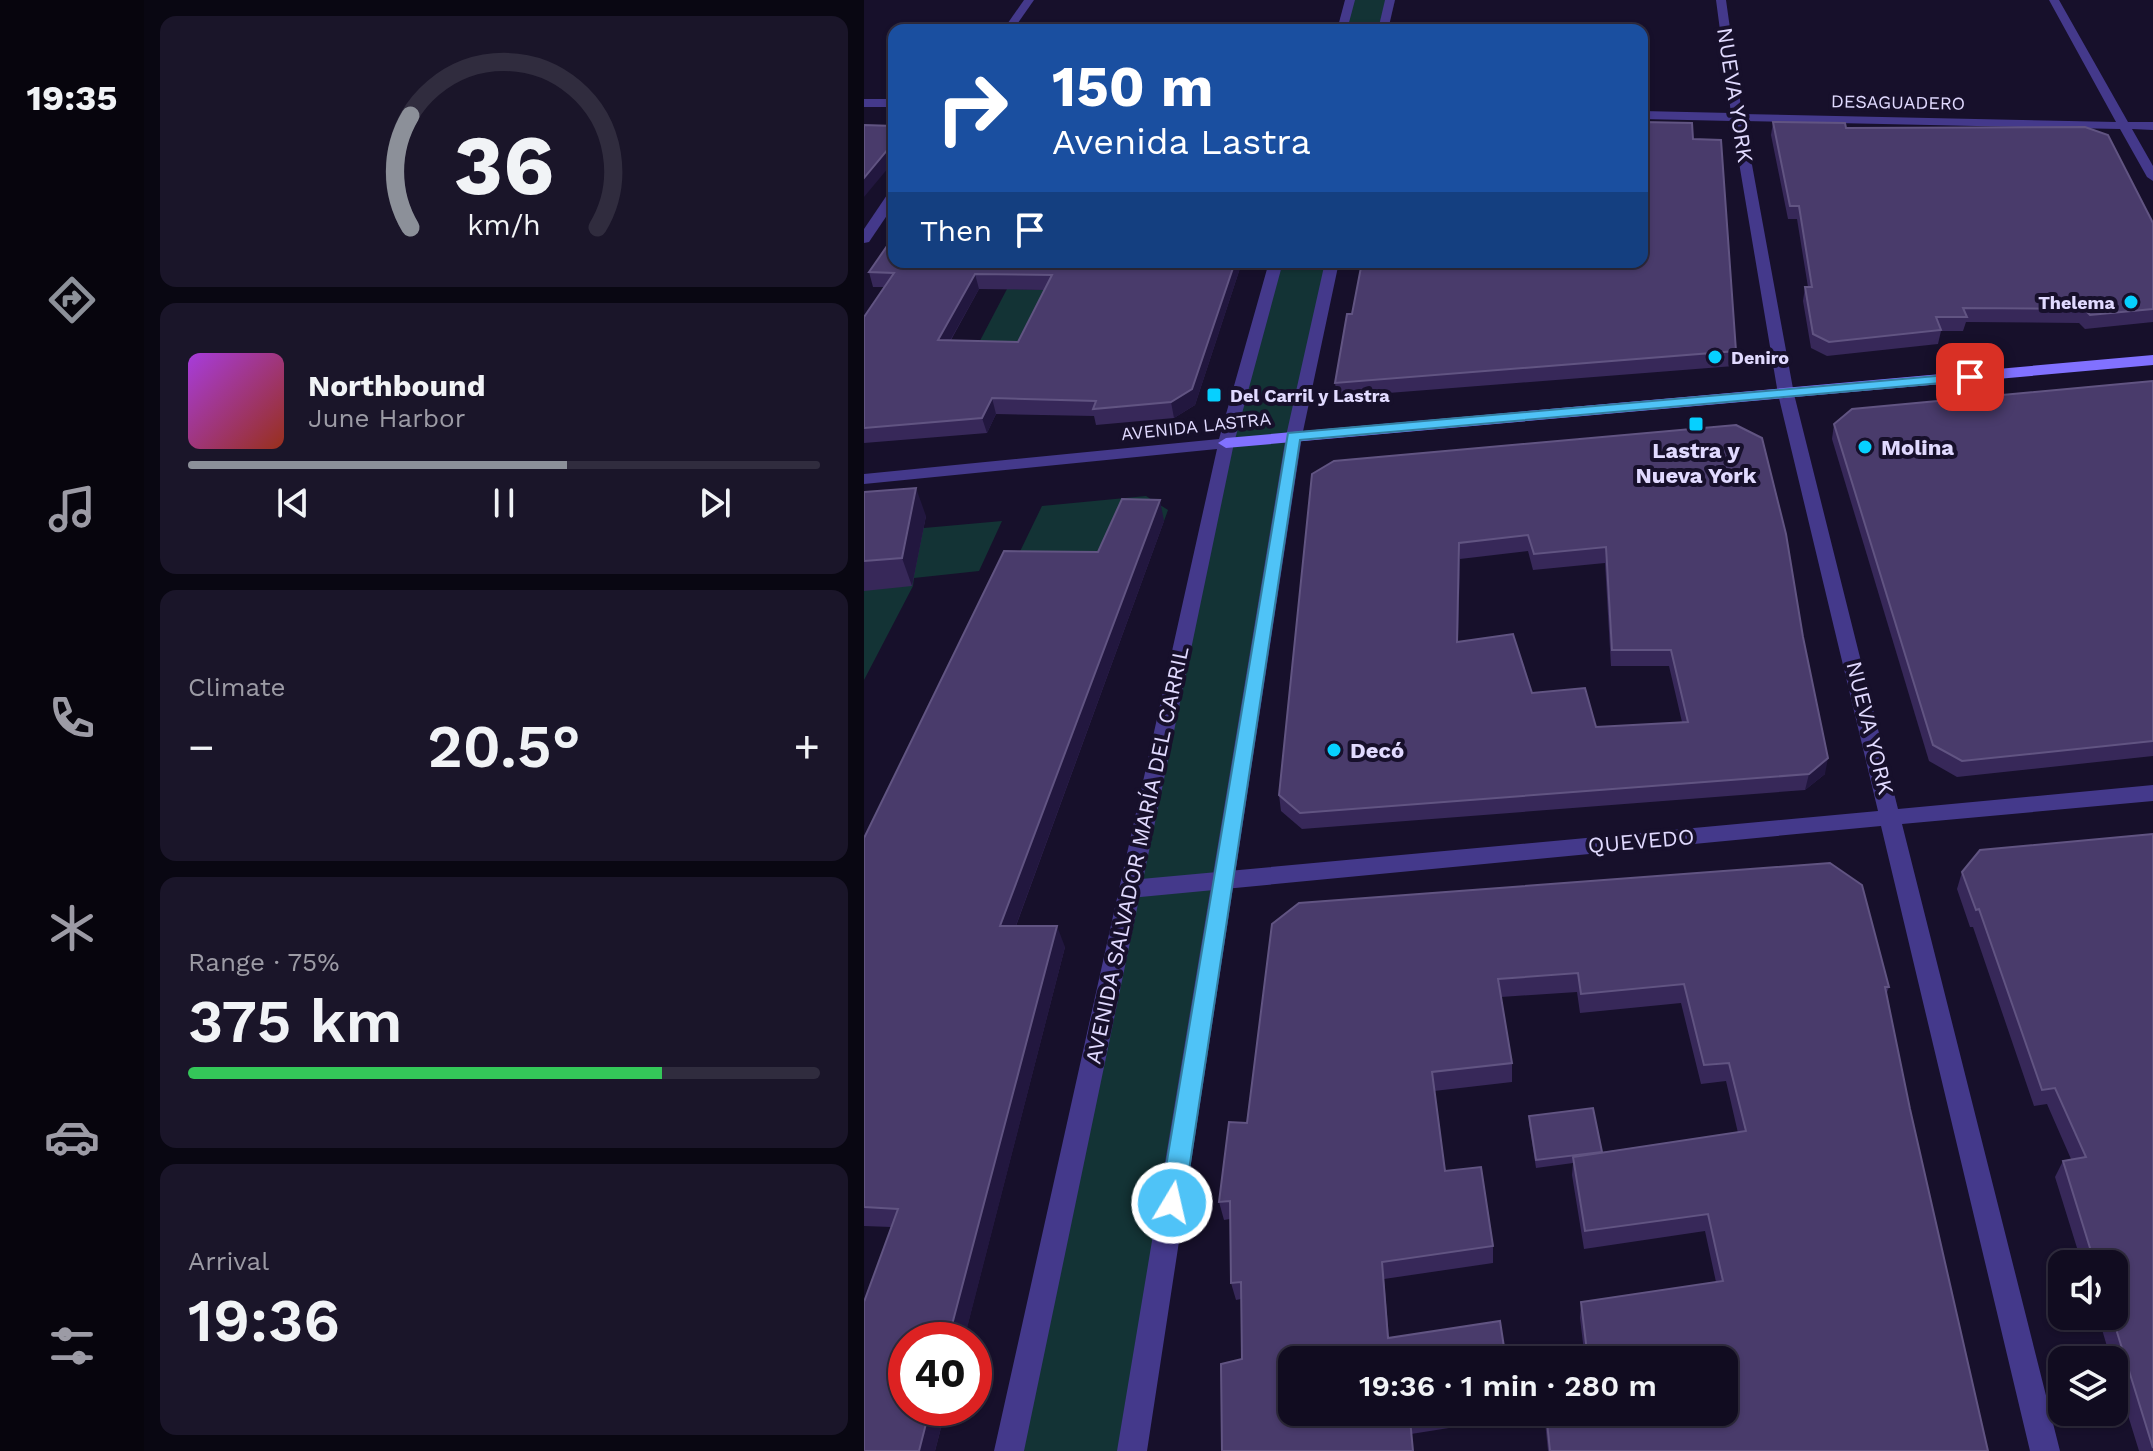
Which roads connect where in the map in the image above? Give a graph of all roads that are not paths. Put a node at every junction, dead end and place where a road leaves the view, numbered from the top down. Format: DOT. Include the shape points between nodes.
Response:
graph roads {
  1 [pos="1029,0"];
  2 [pos="1350,0"];
  3 [pos="1390,0"];
  4 [pos="1721,0"];
  5 [pos="2054,0"];
  6 [pos="1012,24"];
  7 [pos="1344,24"];
  8 [pos="1384,24"];
  9 [pos="864,103"];
  10 [pos="888,103"];
  11 [pos="1648,115"];
  12 [pos="1737,117"];
  13 [pos="2124,126"];
  14 [pos="2153,126"];
  15 [pos="2153,177"];
  16 [pos="888,204"];
  17 [pos="864,239"];
  18 [pos="1274,268"];
  19 [pos="1331,268"];
  20 [pos="2153,360"];
  21 [pos="1786,394"];
  22 [pos="1294,436"];
  23 [pos="1226,443"];
  24 [pos="864,479"];
  25 [pos="2153,793"];
  26 [pos="1892,818"];
  27 [pos="1223,880"];
  28 [pos="1130,889"];
  29 [pos="1009,1451"];
  30 [pos="1132,1451"];
  31 [pos="2045,1451"];
  1 -- 6 [label="street"];
  2 -- 7 [label="street"];
  3 -- 8 [label="street"];
  4 -- 12 [label="street, NUEVA YORK"];
  5 -- 13 [label="street"];
  9 -- 10 [label="street"];
  11 -- 12 [label="street, DESAGUADERO"];
  12 -- 13 [label="street, DESAGUADERO"];
  12 -- 21 [label="street, NUEVA YORK"];
  13 -- 14 [label="street, DESAGUADERO"];
  13 -- 15 [label="street"];
  16 -- 17 [label="street"];
  18 -- 23 [label="street, AVENIDA SALVADOR MARÍA DEL CARRIL"];
  19 -- 22 [label="street"];
  20 -- 21 [label="main road, AVENIDA LASTRA"];
  21 -- 22 [label="main road, AVENIDA LASTRA"];
  21 -- 26 [label="street, NUEVA YORK"];
  22 -- 23 [label="main road, AVENIDA LASTRA"];
  22 -- 27 [label="street"];
  23 -- 24 [label="street, AVENIDA LASTRA"];
  23 -- 28 [label="street, AVENIDA SALVADOR MARÍA DEL CARRIL"];
  25 -- 26 [label="street, QUEVEDO"];
  26 -- 27 [label="street, QUEVEDO"];
  26 -- 31 [label="street, NUEVA YORK"];
  27 -- 28 [label="street, QUEVEDO"];
  27 -- 30 [label="street"];
  28 -- 29 [label="street, AVENIDA SALVADOR MARÍA DEL CARRIL"];
}
